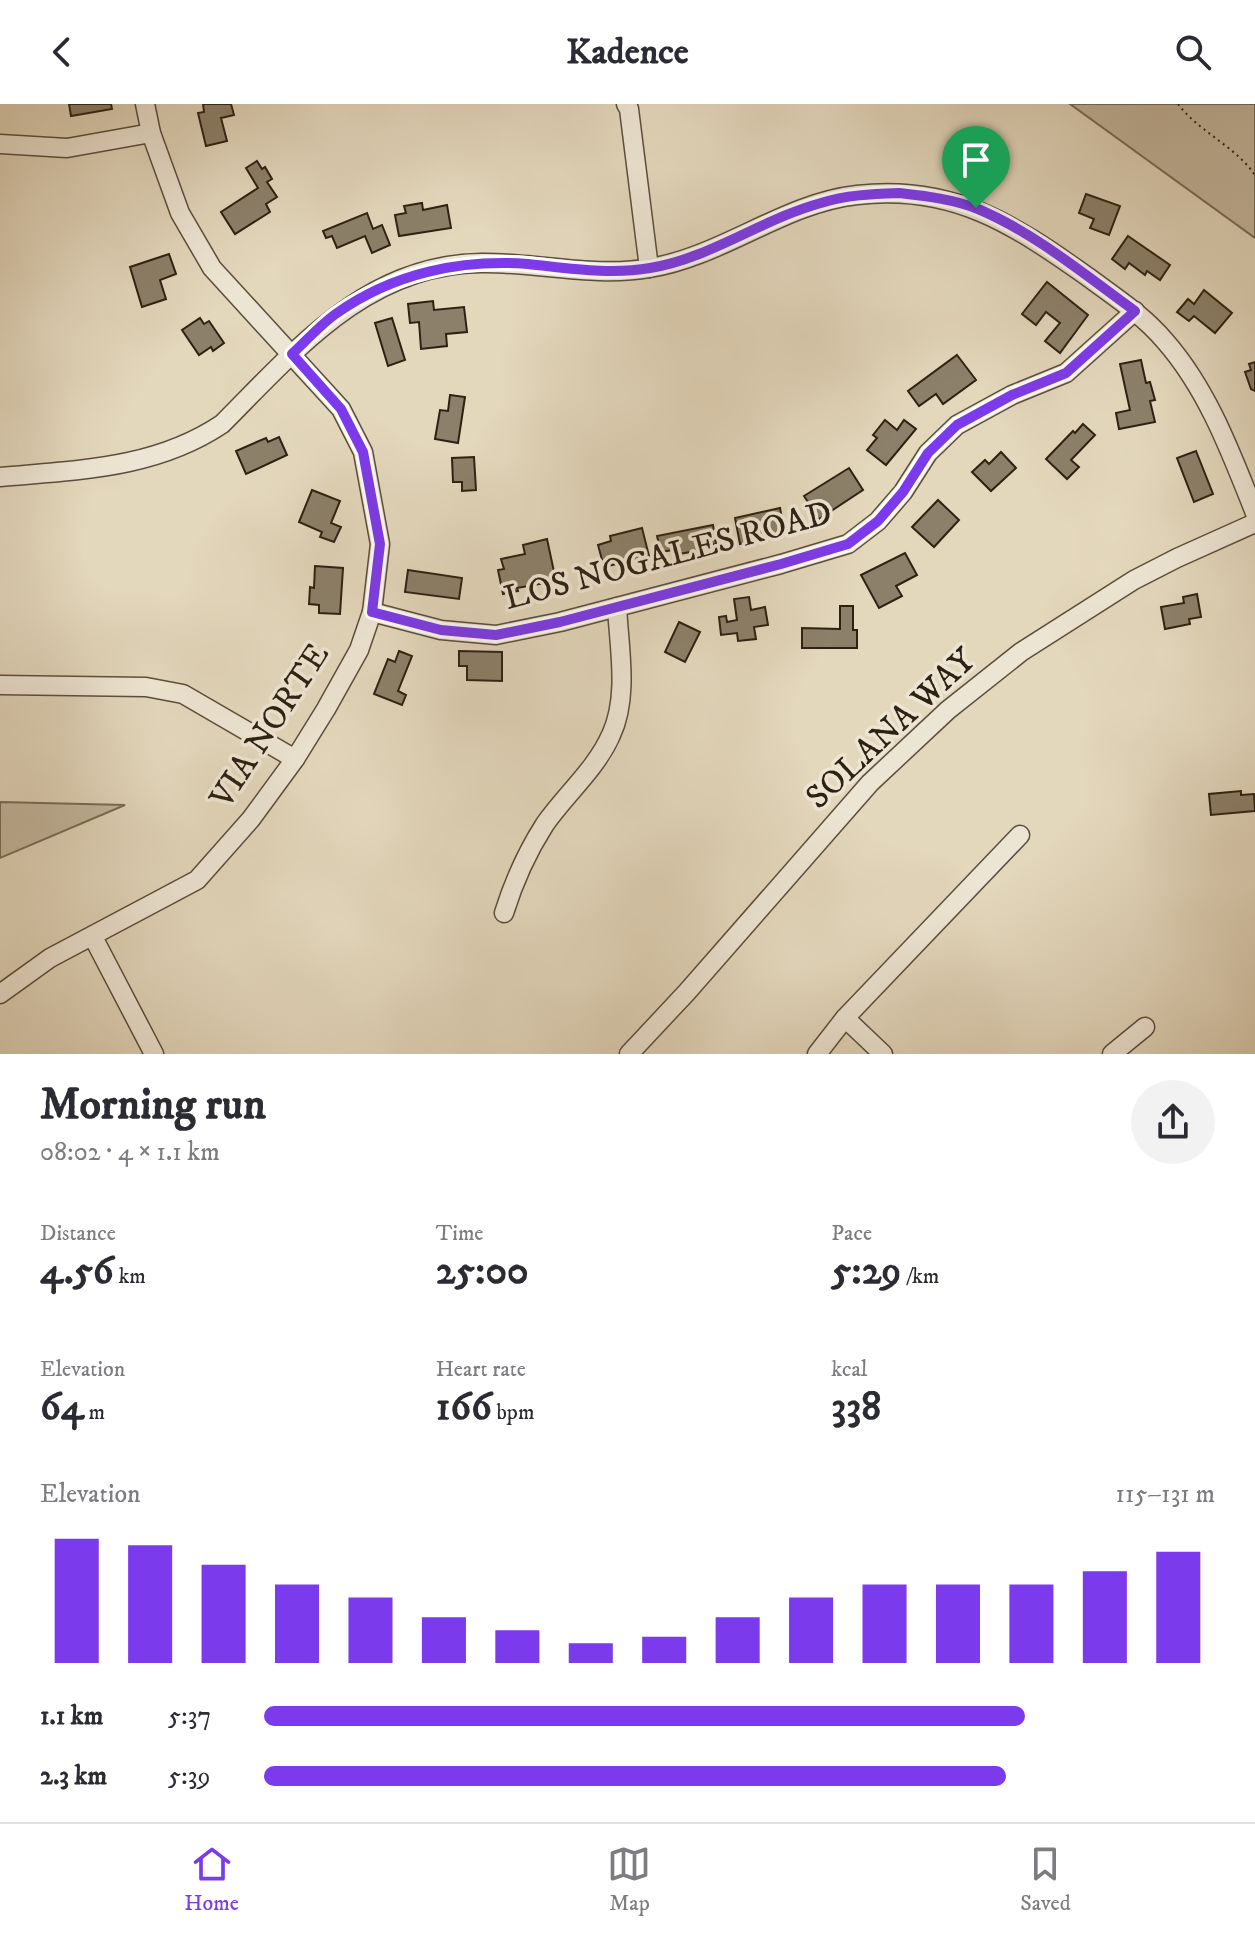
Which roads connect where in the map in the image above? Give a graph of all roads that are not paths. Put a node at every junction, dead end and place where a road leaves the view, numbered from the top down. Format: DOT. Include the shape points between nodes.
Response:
graph roads {
  1 [pos="145,104"];
  2 [pos="626,104"];
  3 [pos="151,133"];
  4 [pos="0,144"];
  5 [pos="649,268"];
  6 [pos="1135,311"];
  7 [pos="292,354"];
  8 [pos="0,477"];
  9 [pos="1255,513"];
  10 [pos="1255,523"];
  11 [pos="617,607"];
  12 [pos="372,612"];
  13 [pos="0,685"];
  14 [pos="295,759"];
  15 [pos="1020,835"];
  16 [pos="504,913"];
  17 [pos="93,937"];
  18 [pos="0,994"];
  19 [pos="845,1018"];
  20 [pos="1145,1027"];
  21 [pos="154,1054"];
  22 [pos="629,1054"];
  23 [pos="817,1054"];
  24 [pos="883,1054"];
  25 [pos="1112,1054"];
  1 -- 3 [label="street, VIA NORTE"];
  2 -- 5 [label="street"];
  3 -- 4 [label="street" via="67,148"];
  3 -- 7 [label="street, VIA NORTE" via="180,213 212,268"];
  5 -- 6 [label="street" via="820,203 899,193 976,208 1016,227"];
  5 -- 7 [label="street" via="599,271 478,262 447,266 378,288 336,313"];
  6 -- 9 [label="street" via="1200,388"];
  6 -- 11 [label="street, LOS NOGALES ROAD" via="1066,373 957,425 928,453 878,521 848,544"];
  7 -- 8 [label="street" via="202,438 111,467"];
  7 -- 12 [label="street, VIA NORTE" via="341,409 363,452 380,544"];
  10 -- 22 [label="street, SOLANA WAY" via="1134,580 1021,652 948,710 870,783"];
  11 -- 12 [label="street, LOS NOGALES ROAD" via="496,635 441,630"];
  11 -- 16 [label="street" via="621,673 612,734 545,824 517,872"];
  12 -- 14 [label="street, VIA NORTE" via="359,650"];
  13 -- 14 [label="street" via="146,687 183,694"];
  14 -- 17 [label="street, VIA NORTE" via="197,880"];
  15 -- 19 [label="street"];
  17 -- 18 [label="street, VIA NORTE" via="50,958"];
  17 -- 21 [label="street"];
  19 -- 23 [label="street"];
  19 -- 24 [label="street"];
  20 -- 25 [label="street"];
}
